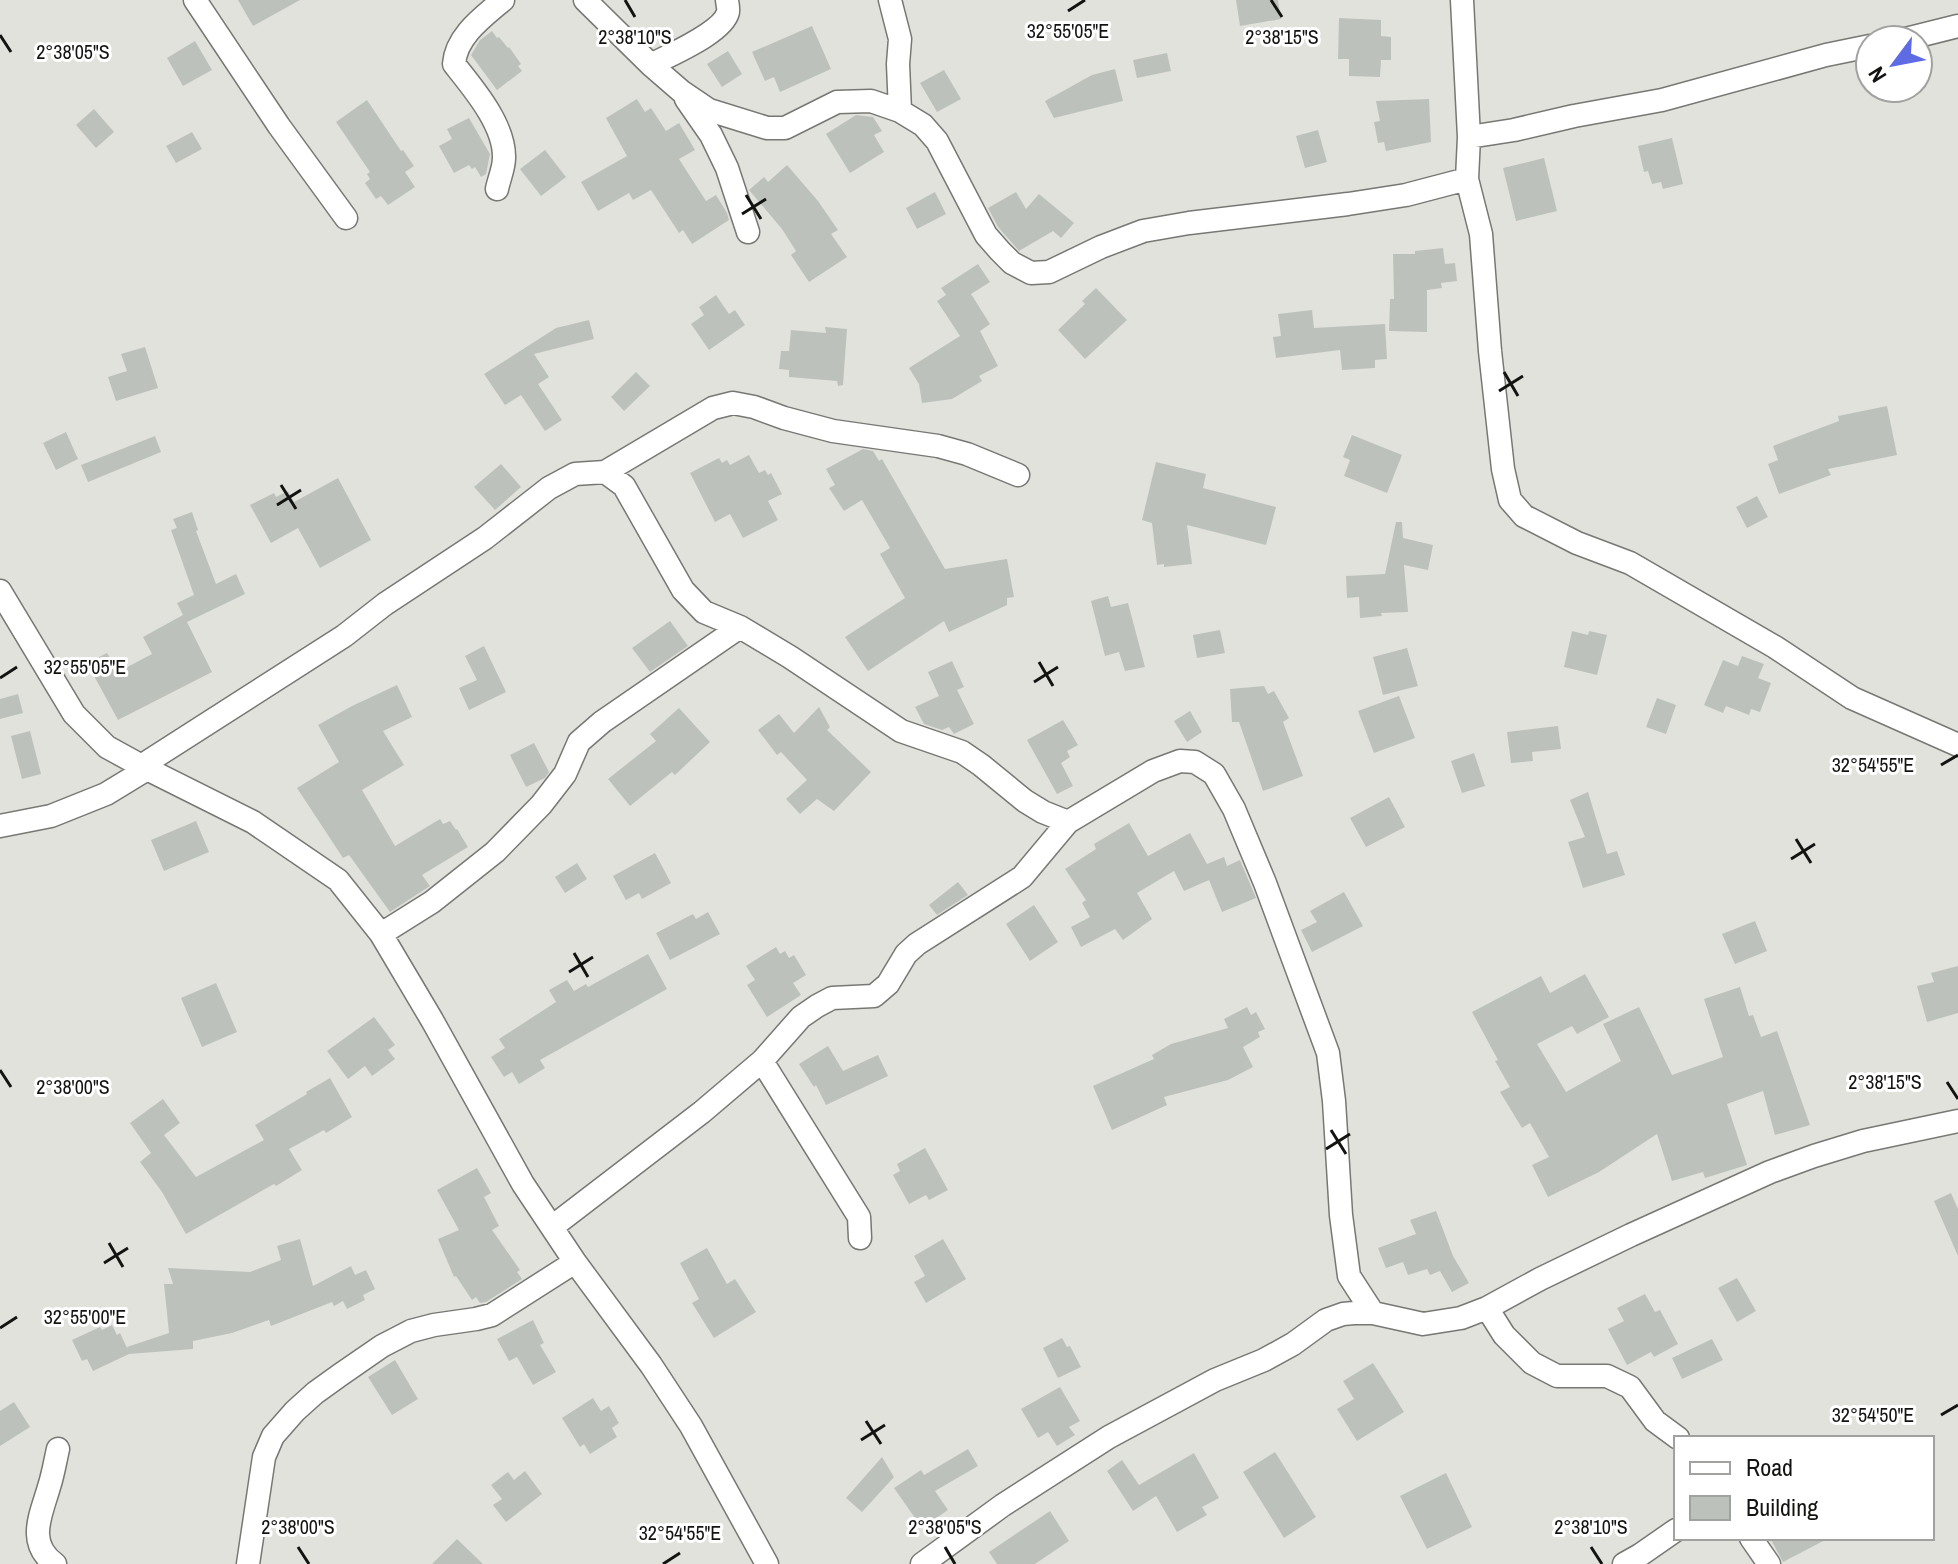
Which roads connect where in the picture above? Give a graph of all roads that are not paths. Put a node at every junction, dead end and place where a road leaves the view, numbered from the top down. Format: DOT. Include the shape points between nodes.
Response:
graph roads {
  1 [pos="195,0"];
  2 [pos="503,0"];
  3 [pos="727,0"];
  4 [pos="890,0"];
  5 [pos="1462,0"];
  6 [pos="580,1"];
  7 [pos="1958,26"];
  8 [pos="1934,32"];
  9 [pos="1854,49"];
  10 [pos="651,65"];
  11 [pos="681,91"];
  12 [pos="900,111"];
  13 [pos="1469,137"];
  14 [pos="1467,179"];
  15 [pos="497,189"];
  16 [pos="346,218"];
  17 [pos="748,232"];
  18 [pos="605,472"];
  19 [pos="1018,475"];
  20 [pos="0,591"];
  21 [pos="740,627"];
  22 [pos="1958,745"];
  23 [pos="144,768"];
  24 [pos="1025,801"];
  25 [pos="1068,822"];
  26 [pos="0,826"];
  27 [pos="1048,848"];
  28 [pos="381,934"];
  29 [pos="762,1061"];
  30 [pos="1958,1121"];
  31 [pos="552,1227"];
  32 [pos="860,1238"];
  33 [pos="575,1262"];
  34 [pos="1349,1276"];
  35 [pos="1487,1308"];
  36 [pos="1373,1313"];
  37 [pos="1326,1320"];
  38 [pos="1675,1436"];
  39 [pos="58,1449"];
  40 [pos="1674,1531"];
  41 [pos="1752,1540"];
  42 [pos="55,1564"];
  43 [pos="248,1564"];
  44 [pos="767,1564"];
  45 [pos="922,1564"];
  46 [pos="1624,1564"];
  47 [pos="1769,1564"];
  1 -- 16 [label="street"];
  2 -- 15 [label="street" via="473,25 454,55 454,64 501,138 504,159"];
  3 -- 10 [label="street" via="729,12 721,25"];
  4 -- 12 [label="street" via="900,39"];
  5 -- 13 [label="street"];
  6 -- 10 [label="street"];
  7 -- 8 [label="street"];
  9 -- 13 [label="street" via="1662,100"];
  10 -- 11 [label="street"];
  11 -- 12 [label="street" via="709,110 767,128 785,128 837,102 871,101"];
  11 -- 17 [label="street" via="727,168"];
  12 -- 14 [label="street" via="937,141 986,235 1012,263 1031,273 1049,272 1143,231 1406,195"];
  13 -- 14 [label="street"];
  14 -- 22 [label="street" via="1481,234 1510,500 1524,516 1639,568 1852,698"];
  18 -- 19 [label="street" via="713,408 733,403 833,431 938,446"];
  18 -- 21 [label="street" via="624,486 683,590 704,612"];
  18 -- 23 [label="street" via="575,474 549,488 344,636"];
  20 -- 23 [label="street" via="74,714 107,747"];
  21 -- 24 [label="street" via="901,731 962,752"];
  21 -- 28 [label="street" via="602,722 579,742 565,774 541,805 495,852"];
  23 -- 26 [label="street" via="106,794 51,816"];
  23 -- 28 [label="street" via="253,822 338,880"];
  24 -- 25 [label="street"];
  24 -- 27 [label="street"];
  25 -- 27 [label="street"];
  25 -- 34 [label="street" via="1153,771 1180,761 1195,762 1214,774 1265,883 1328,1053"];
  27 -- 29 [label="street" via="1022,877 917,944 874,996 832,998 817,1006"];
  28 -- 31 [label="street"];
  29 -- 31 [label="street"];
  29 -- 32 [label="street" via="859,1217"];
  30 -- 35 [label="street" via="1863,1141 1770,1172 1590,1254"];
  31 -- 33 [label="street"];
  33 -- 43 [label="street" via="492,1315 411,1331 382,1346 295,1411 273,1436 264,1457"];
  33 -- 44 [label="street" via="691,1426"];
  34 -- 36 [label="street"];
  34 -- 37 [label="street"];
  35 -- 36 [label="street" via="1423,1324"];
  35 -- 38 [label="street" via="1532,1363 1557,1376 1607,1376 1630,1387 1655,1421"];
  36 -- 37 [label="street"];
  37 -- 45 [label="street" via="1264,1360 1109,1437"];
  39 -- 42 [label="street" via="38,1520 38,1541"];
  40 -- 46 [label="street"];
  41 -- 47 [label="street"];
}
